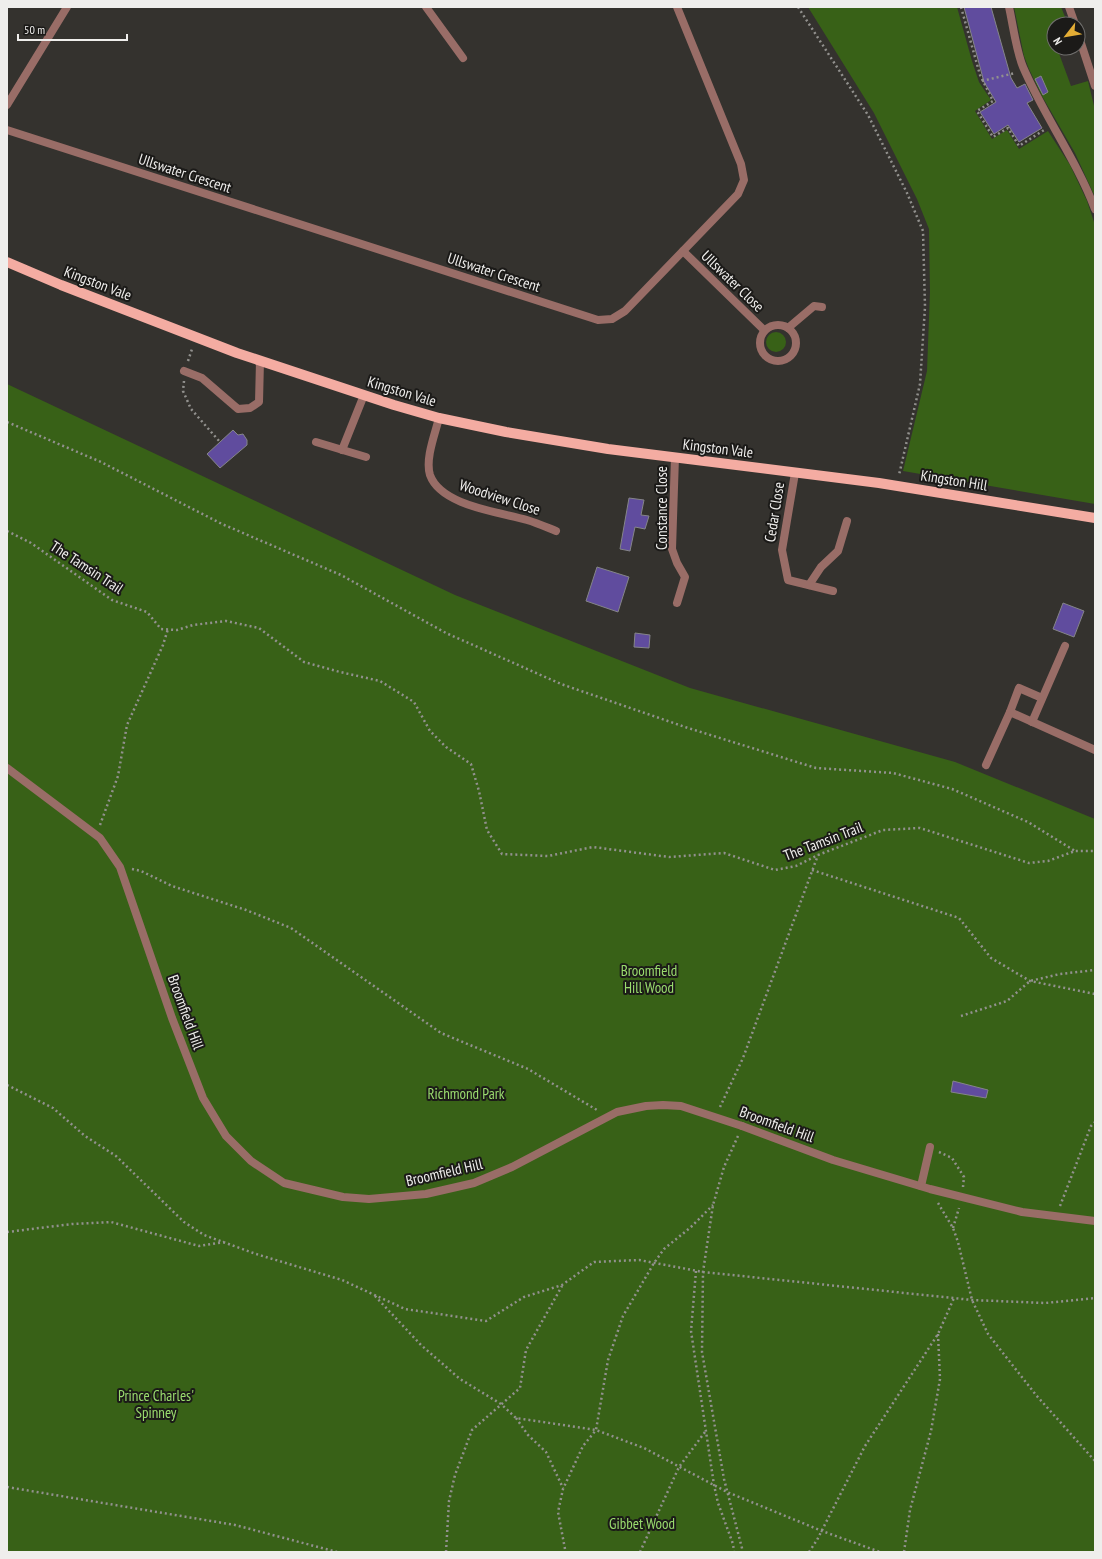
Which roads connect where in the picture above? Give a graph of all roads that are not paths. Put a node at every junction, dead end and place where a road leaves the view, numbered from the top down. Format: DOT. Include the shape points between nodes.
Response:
graph roads {
  1 [pos="68,7"];
  2 [pos="426,7"];
  3 [pos="677,7"];
  4 [pos="1009,7"];
  5 [pos="1085,56"];
  6 [pos="464,58"];
  7 [pos="1095,86"];
  8 [pos="7,105"];
  9 [pos="7,130"];
  10 [pos="1095,209"];
  11 [pos="683,251"];
  12 [pos="7,262"];
  13 [pos="822,307"];
  14 [pos="788,328"];
  15 [pos="764,330"];
  16 [pos="260,361"];
  17 [pos="184,371"];
  18 [pos="364,395"];
  19 [pos="439,418"];
  20 [pos="316,442"];
  21 [pos="342,450"];
  22 [pos="366,457"];
  23 [pos="675,457"];
  24 [pos="795,472"];
  25 [pos="808,474"];
  26 [pos="1095,518"];
  27 [pos="847,521"];
  28 [pos="556,531"];
  29 [pos="809,585"];
  30 [pos="833,591"];
  31 [pos="677,603"];
  32 [pos="1065,646"];
  33 [pos="1042,698"];
  34 [pos="1010,712"];
  35 [pos="1032,722"];
  36 [pos="1095,750"];
  37 [pos="986,765"];
  38 [pos="7,768"];
  39 [pos="930,1147"];
  40 [pos="925,1187"];
  41 [pos="1095,1222"];
  1 -- 8 [label="street"];
  2 -- 6 [label="street"];
  3 -- 11 [label="street, Ullswater Crescent" via="741,164 744,180 738,194"];
  4 -- 10 [label="street" via="1022,65 1076,165"];
  5 -- 7 [label="street"];
  9 -- 11 [label="street, Ullswater Crescent" via="598,320 612,319 624,311"];
  11 -- 15 [label="street, Ullswater Close"];
  12 -- 16 [label="main road, Kingston Vale"];
  13 -- 14 [label="street" via="814,306"];
  14 -- 15 [label="street, Ullswater Close" via="775,325"];
  14 -- 15 [label="street, Ullswater Close" via="793,333 796,344 786,359 777,361 766,356 760,347"];
  16 -- 17 [label="street" via="259,402 250,408 238,409 202,378"];
  16 -- 18 [label="main road, Kingston Vale"];
  18 -- 19 [label="main road, Kingston Vale"];
  18 -- 21 [label="street"];
  19 -- 23 [label="main road, Kingston Vale" via="554,441"];
  19 -- 28 [label="street, Woodview Close" via="428,462 430,475 436,485 459,500"];
  20 -- 21 [label="street"];
  21 -- 22 [label="street"];
  23 -- 24 [label="main road, Kingston Vale"];
  23 -- 31 [label="street, Constance Close" via="672,549 685,577"];
  24 -- 25 [label="main road, Kingston Vale"];
  24 -- 29 [label="street, Cedar Close" via="782,550 788,580"];
  25 -- 26 [label="main road, Kingston Hill"];
  27 -- 29 [label="street" via="838,551 821,567"];
  29 -- 30 [label="street, Cedar Close"];
  32 -- 33 [label="street"];
  33 -- 34 [label="street" via="1019,688"];
  33 -- 35 [label="street"];
  34 -- 35 [label="street"];
  34 -- 37 [label="street"];
  35 -- 36 [label="street"];
  38 -- 40 [label="street, Broomfield Hill" via="96,834 120,867 172,1018 203,1098 226,1136 251,1161 284,1183 343,1197 370,1199 426,1194 474,1183 512,1168 617,1112 663,1104 680,1106 716,1117 833,1160"];
  39 -- 40 [label="street"];
  40 -- 41 [label="street, Broomfield Hill" via="1022,1212"];
}
